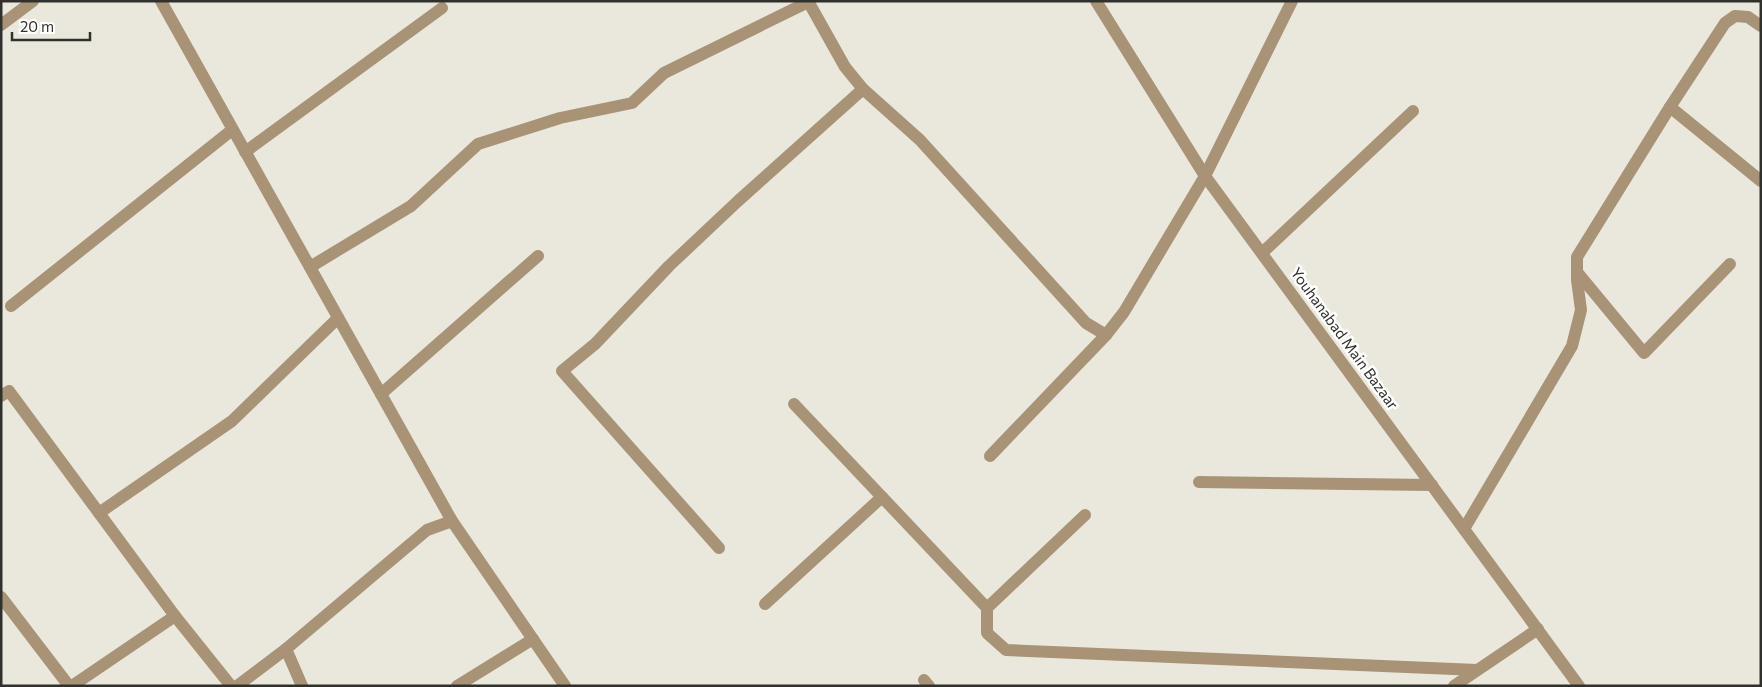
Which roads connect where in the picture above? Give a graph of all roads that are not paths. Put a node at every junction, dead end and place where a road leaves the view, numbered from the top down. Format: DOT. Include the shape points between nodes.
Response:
graph roads {
  1 [pos="33,1"];
  2 [pos="161,1"];
  3 [pos="1096,1"];
  4 [pos="1292,1"];
  5 [pos="808,2"];
  6 [pos="442,8"];
  7 [pos="1,25"];
  8 [pos="1761,26"];
  9 [pos="863,89"];
  10 [pos="1670,107"];
  11 [pos="1413,111"];
  12 [pos="232,130"];
  13 [pos="245,152"];
  14 [pos="1205,176"];
  15 [pos="1761,181"];
  16 [pos="1262,254"];
  17 [pos="538,256"];
  18 [pos="1730,264"];
  19 [pos="310,267"];
  20 [pos="1577,272"];
  21 [pos="11,306"];
  22 [pos="338,318"];
  23 [pos="1106,335"];
  24 [pos="381,394"];
  25 [pos="1,396"];
  26 [pos="794,404"];
  27 [pos="990,456"];
  28 [pos="1199,482"];
  29 [pos="1432,485"];
  30 [pos="882,497"];
  31 [pos="99,513"];
  32 [pos="1085,516"];
  33 [pos="452,521"];
  34 [pos="1464,529"];
  35 [pos="719,548"];
  36 [pos="1,597"];
  37 [pos="765,604"];
  38 [pos="987,608"];
  39 [pos="175,616"];
  40 [pos="1538,630"];
  41 [pos="533,638"];
  42 [pos="286,649"];
  43 [pos="1477,670"];
  44 [pos="70,686"];
  45 [pos="231,686"];
  46 [pos="237,686"];
  47 [pos="302,686"];
  48 [pos="457,686"];
  49 [pos="565,686"];
  50 [pos="1454,686"];
  51 [pos="1580,686"];
  1 -- 7 [label="street"];
  2 -- 12 [label="street"];
  3 -- 14 [label="street, Youhanabad Main Bazaar"];
  4 -- 14 [label="street"];
  5 -- 9 [label="street" via="845,67"];
  5 -- 19 [label="street" via="664,73 632,103 560,118 478,144 411,206"];
  6 -- 13 [label="street"];
  8 -- 10 [label="street" via="1742,16 1735,16 1725,23"];
  9 -- 23 [label="street" via="920,140 1086,323"];
  9 -- 35 [label="street" via="738,200 595,344 562,371"];
  10 -- 15 [label="street"];
  10 -- 20 [label="street" via="1577,257"];
  11 -- 16 [label="street"];
  12 -- 13 [label="street"];
  12 -- 21 [label="street"];
  13 -- 19 [label="street"];
  14 -- 16 [label="street, Youhanabad Main Bazaar"];
  14 -- 23 [label="street" via="1124,312"];
  16 -- 29 [label="street, Youhanabad Main Bazaar"];
  17 -- 24 [label="street"];
  18 -- 20 [label="street" via="1644,353"];
  19 -- 22 [label="street"];
  20 -- 34 [label="street" via="1581,310 1572,346"];
  22 -- 24 [label="street"];
  22 -- 31 [label="street" via="232,421"];
  23 -- 27 [label="street"];
  24 -- 33 [label="street"];
  25 -- 31 [label="street" via="10,392"];
  26 -- 30 [label="street"];
  28 -- 29 [label="street"];
  29 -- 34 [label="street, Youhanabad Main Bazaar"];
  30 -- 37 [label="street"];
  30 -- 38 [label="street"];
  31 -- 39 [label="street"];
  32 -- 38 [label="street"];
  33 -- 41 [label="street"];
  33 -- 42 [label="street" via="427,530"];
  34 -- 40 [label="street, Youhanabad Main Bazaar"];
  36 -- 44 [label="street"];
  38 -- 43 [label="street" via="987,633 1006,650"];
  39 -- 44 [label="street"];
  39 -- 45 [label="street"];
  40 -- 43 [label="street"];
  40 -- 51 [label="street, Youhanabad Main Bazaar"];
  41 -- 48 [label="street"];
  41 -- 49 [label="street"];
  42 -- 46 [label="street"];
  42 -- 47 [label="street"];
  43 -- 50 [label="street"];
}
